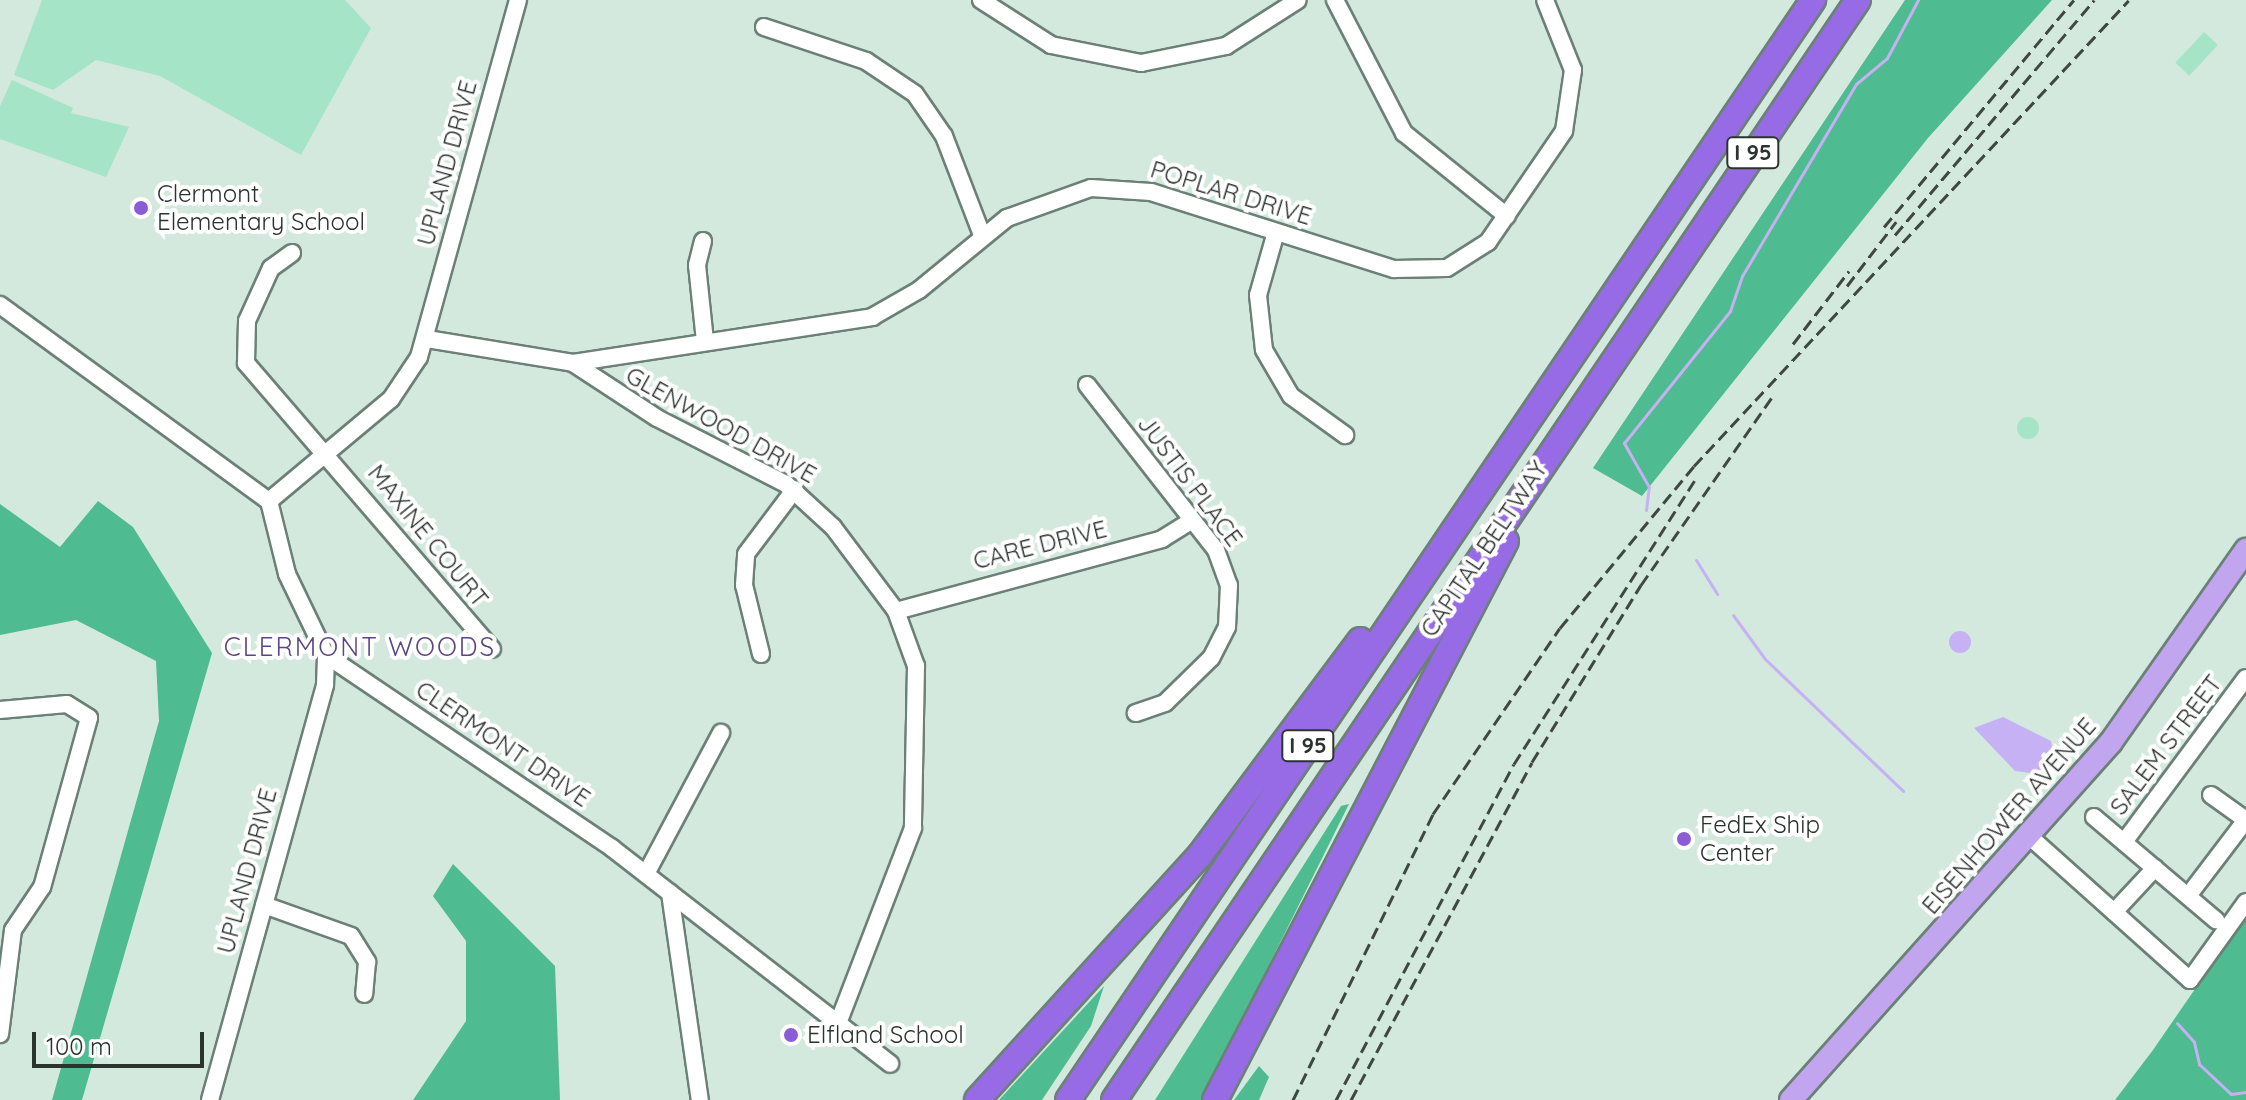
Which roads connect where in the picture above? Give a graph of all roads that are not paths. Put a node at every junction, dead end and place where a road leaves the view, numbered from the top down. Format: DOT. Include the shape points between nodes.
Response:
graph roads {
  1 [pos="518,0"];
  2 [pos="981,0"];
  3 [pos="1298,0"];
  4 [pos="1335,0"];
  5 [pos="1545,0"];
  6 [pos="1813,0"];
  7 [pos="1858,0"];
  8 [pos="764,27"];
  9 [pos="1507,216"];
  10 [pos="1276,232"];
  11 [pos="982,235"];
  12 [pos="703,241"];
  13 [pos="292,253"];
  14 [pos="0,305"];
  15 [pos="1649,307"];
  16 [pos="427,339"];
  17 [pos="705,341"];
  18 [pos="573,363"];
  19 [pos="1087,385"];
  20 [pos="1546,392"];
  21 [pos="1345,435"];
  22 [pos="329,451"];
  23 [pos="795,489"];
  24 [pos="269,501"];
  25 [pos="1193,520"];
  26 [pos="2246,550"];
  27 [pos="896,611"];
  28 [pos="492,649"];
  29 [pos="761,654"];
  30 [pos="326,655"];
  31 [pos="2246,678"];
  32 [pos="0,710"];
  33 [pos="1136,713"];
  34 [pos="721,733"];
  35 [pos="2211,795"];
  36 [pos="2094,817"];
  37 [pos="2246,820"];
  38 [pos="2029,836"];
  39 [pos="2124,842"];
  40 [pos="2155,868"];
  41 [pos="646,874"];
  42 [pos="670,893"];
  43 [pos="2188,896"];
  44 [pos="2246,902"];
  45 [pos="264,905"];
  46 [pos="2114,912"];
  47 [pos="2216,920"];
  48 [pos="364,994"];
  49 [pos="839,1021"];
  50 [pos="0,1034"];
  51 [pos="890,1064"];
  52 [pos="215,1098"];
  53 [pos="700,1100"];
  54 [pos="977,1100"];
  55 [pos="1068,1100"];
  56 [pos="1114,1100"];
  57 [pos="1215,1100"];
  58 [pos="1791,1100"];
  1 -- 16 [label="street, UPLAND DRIVE"];
  2 -- 3 [label="street" via="1051,45 1141,63 1226,46"];
  4 -- 9 [label="street" via="1404,133"];
  5 -- 9 [label="street, POPLAR DRIVE" via="1570,52 1571,109 1550,158"];
  6 -- 20 [label="highway, CAPITAL BELTWAY / I 95"];
  7 -- 15 [label="highway, CAPITAL BELTWAY / I 95"];
  8 -- 11 [label="street" via="866,61 915,94 944,136"];
  9 -- 10 [label="street, POPLAR DRIVE" via="1471,256 1418,273"];
  10 -- 11 [label="street, POPLAR DRIVE" via="1151,192 1109,187 1041,201"];
  10 -- 21 [label="street" via="1258,295 1264,350 1291,396"];
  11 -- 17 [label="street, POPLAR DRIVE" via="919,290 872,317"];
  12 -- 17 [label="street" via="697,265"];
  13 -- 22 [label="street, MAXINE COURT" via="271,268 247,321 246,363"];
  14 -- 24 [label="street"];
  15 -- 56 [label="highway, CAPITAL BELTWAY / I 95"];
  15 -- 57 [label="highway" via="1464,617"];
  16 -- 18 [label="street, GLENWOOD DRIVE"];
  16 -- 22 [label="street" via="391,399"];
  17 -- 18 [label="street, POPLAR DRIVE"];
  18 -- 23 [label="street, GLENWOOD DRIVE" via="657,418"];
  19 -- 25 [label="street, JUSTIS PLACE"];
  20 -- 54 [label="highway" via="1200,855"];
  20 -- 55 [label="highway, CAPITAL BELTWAY / I 95"];
  22 -- 24 [label="street"];
  22 -- 28 [label="street, MAXINE COURT"];
  23 -- 27 [label="street, GLENWOOD DRIVE"];
  23 -- 29 [label="street" via="746,554 744,585"];
  24 -- 30 [label="street, CLERMONT DRIVE" via="287,574"];
  25 -- 27 [label="street, CARE DRIVE" via="1162,539"];
  25 -- 33 [label="street, JUSTIS PLACE" via="1227,574 1227,627 1211,658 1173,695"];
  26 -- 38 [label="main road, EISENHOWER AVENUE" via="2111,742"];
  27 -- 49 [label="street, GLENWOOD DRIVE" via="916,666 913,828"];
  30 -- 41 [label="street, CLERMONT DRIVE"];
  30 -- 45 [label="street, UPLAND DRIVE" via="325,685"];
  31 -- 39 [label="street, SALEM STREET"];
  32 -- 50 [label="street" via="67,704 89,718 42,887 13,930"];
  34 -- 41 [label="street"];
  35 -- 37 [label="street"];
  36 -- 39 [label="street"];
  37 -- 43 [label="street"];
  38 -- 46 [label="street"];
  38 -- 58 [label="main road, EISENHOWER AVENUE"];
  39 -- 40 [label="street"];
  40 -- 43 [label="street"];
  40 -- 46 [label="street"];
  41 -- 42 [label="street, CLERMONT DRIVE"];
  42 -- 49 [label="street, CLERMONT DRIVE"];
  42 -- 53 [label="street"];
  43 -- 47 [label="street"];
  44 -- 46 [label="street" via="2190,980"];
  45 -- 48 [label="street" via="351,936 367,962"];
  45 -- 52 [label="street, UPLAND DRIVE"];
  49 -- 51 [label="street, CLERMONT DRIVE"];
}
